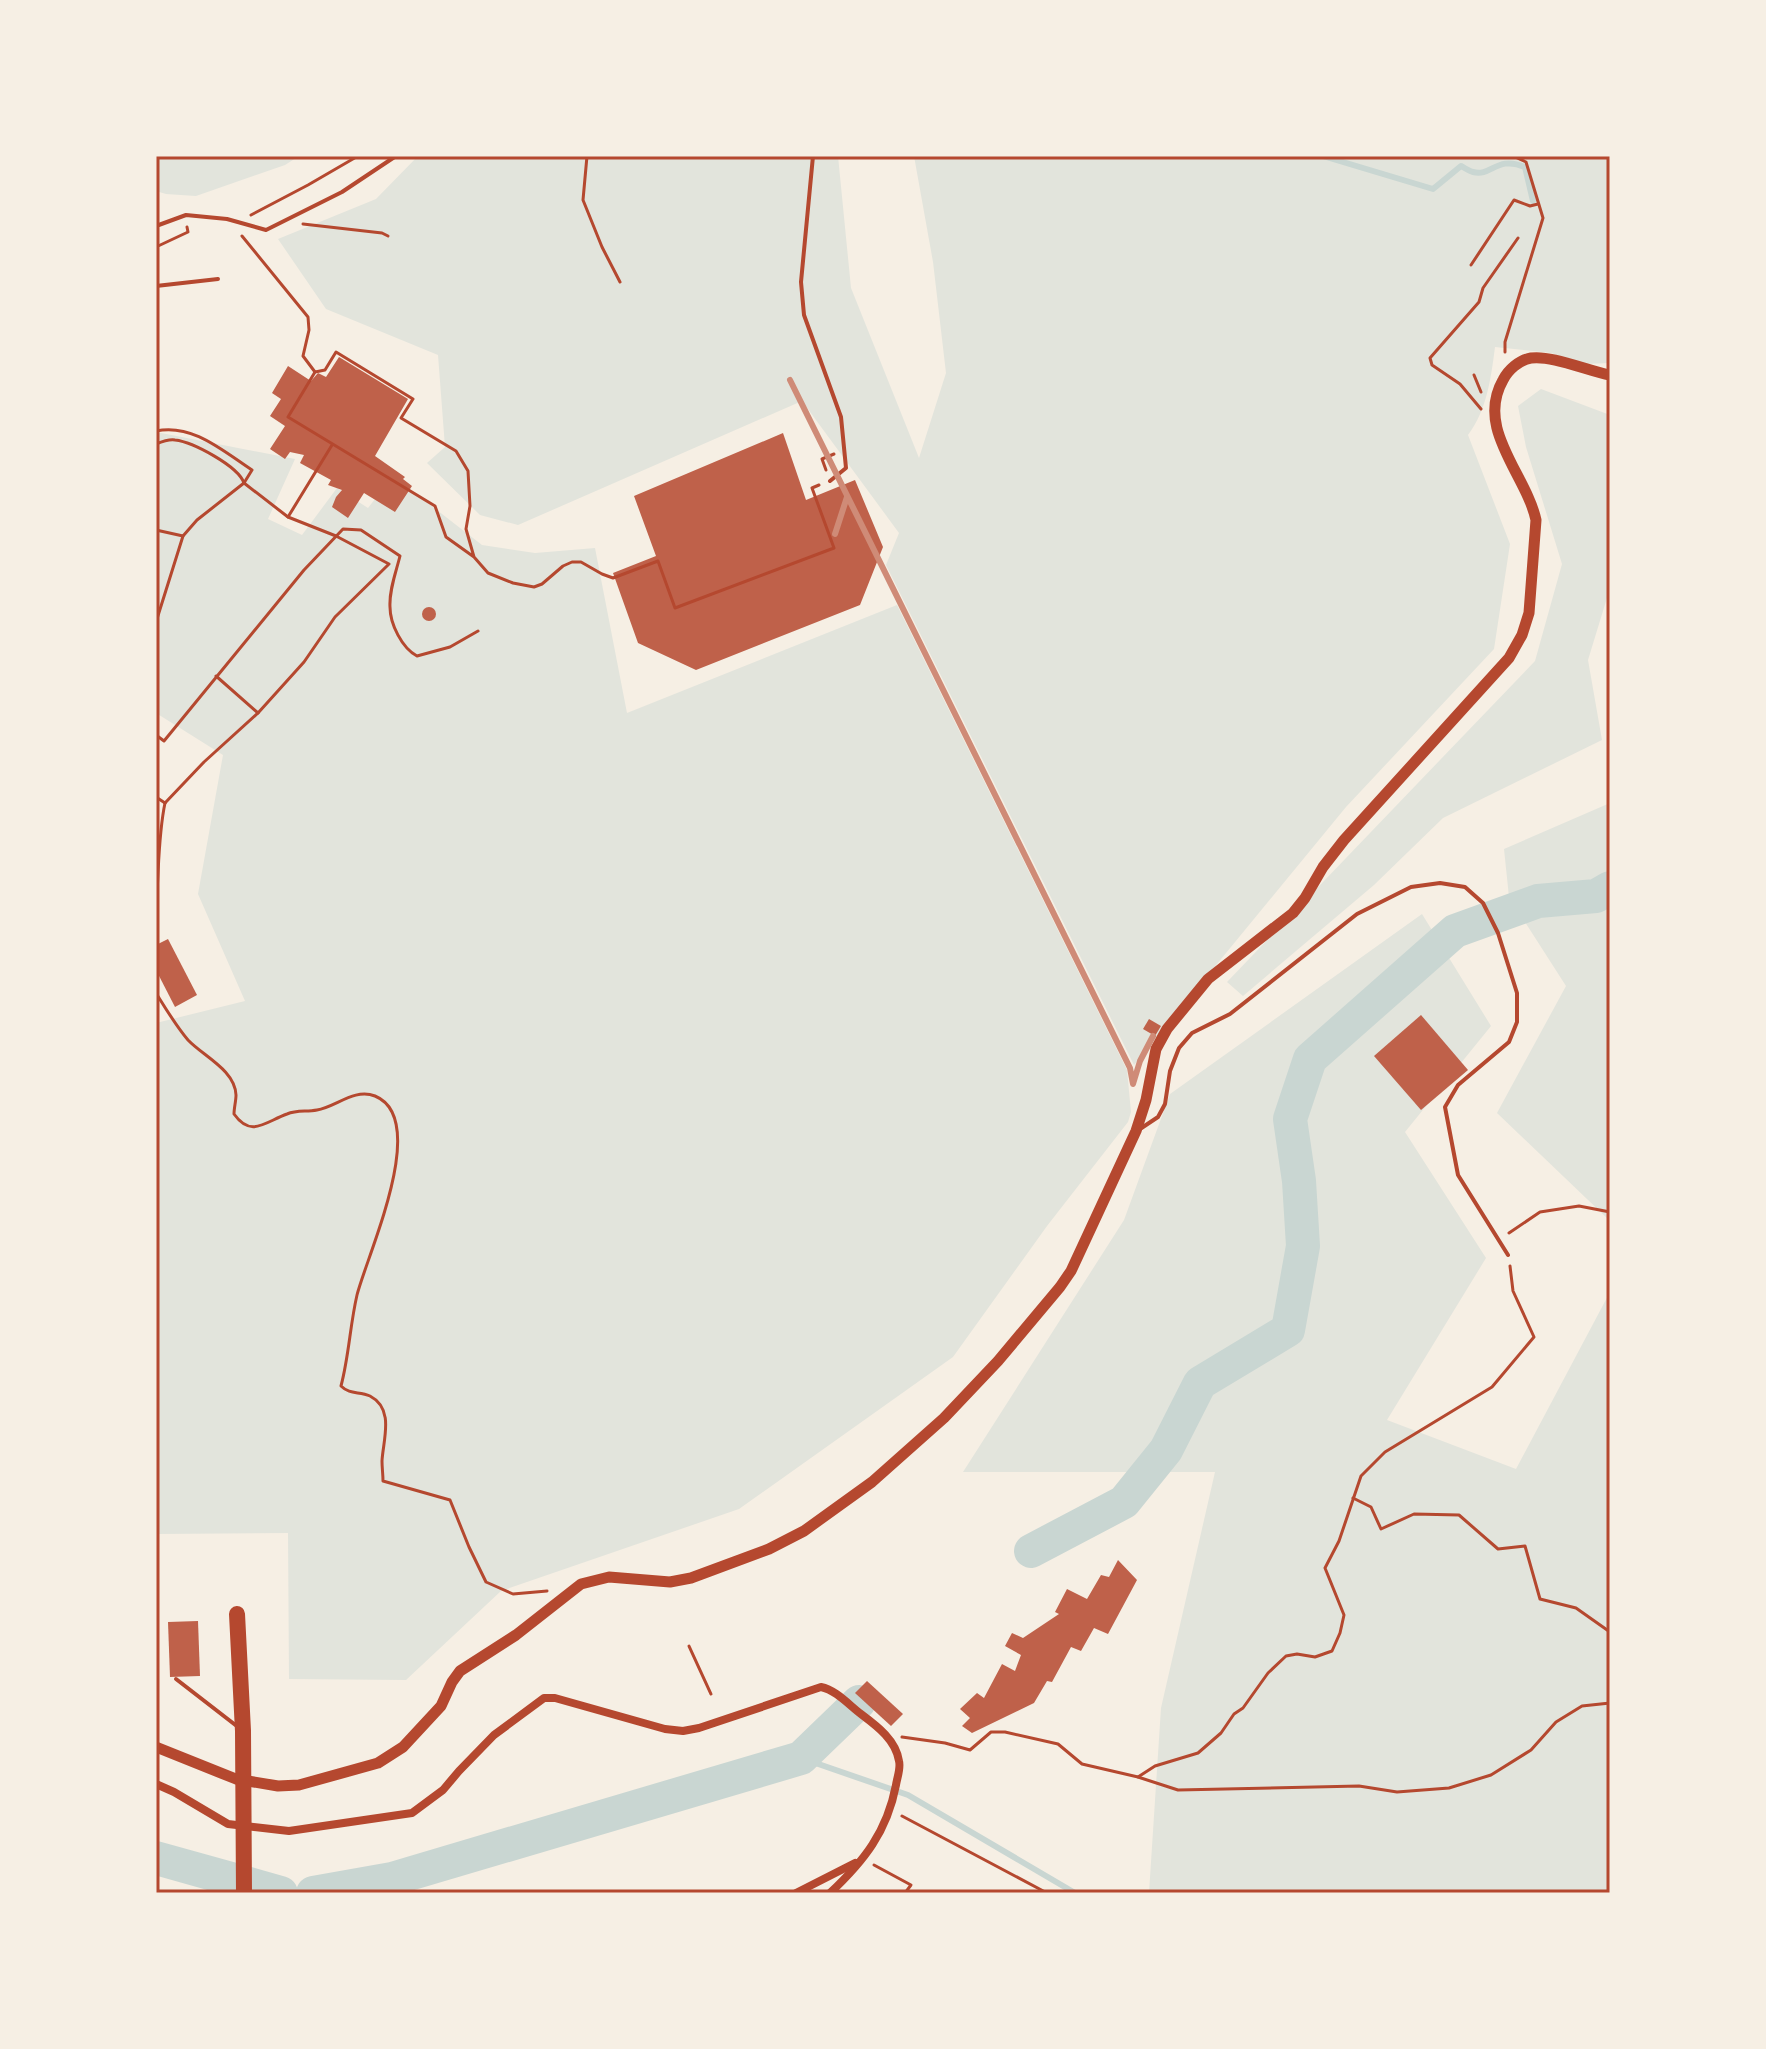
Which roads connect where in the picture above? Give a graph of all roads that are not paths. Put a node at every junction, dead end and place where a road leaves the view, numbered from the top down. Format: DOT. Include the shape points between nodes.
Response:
graph roads {
  1 [pos="396,156"];
  2 [pos="813,156"];
  3 [pos="156,226"];
  4 [pos="218,279"];
  5 [pos="156,286"];
  6 [pos="1610,375"];
  7 [pos="830,481"];
  8 [pos="1136,1131"];
  9 [pos="1508,1255"];
  10 [pos="237,1614"];
  11 [pos="176,1679"];
  12 [pos="243,1739"];
  13 [pos="156,1747"];
  14 [pos="156,1784"];
  15 [pos="863,1860"];
  16 [pos="244,1893"];
  17 [pos="796,1893"];
  18 [pos="830,1893"];
  1 -- 3 [label="lane" via="342,192 266,230 186,215"];
  2 -- 7 [label="lane" via="801,282 804,315 841,417 846,468"];
  4 -- 5 [label="lane"];
  6 -- 8 [label="street" via="1531,358 1505,376 1497,390 1495,423 1536,520 1529,613 1522,635 1509,658 1344,840 1293,913 1208,979 1167,1029 1156,1049"];
  8 -- 9 [label="lane" via="1158,1117 1179,1048 1192,1033 1230,1014 1357,914 1411,887 1465,887 1483,903 1498,933 1517,993 1517,1022 1509,1042 1458,1085 1445,1107 1458,1175"];
  8 -- 13 [label="street" via="1060,1287 944,1418 872,1482 804,1531 691,1578 670,1582 609,1577 581,1584 460,1671 441,1706 403,1747 378,1763 278,1786 236,1779"];
  10 -- 12 [label="highway"];
  11 -- 12 [label="lane"];
  12 -- 16 [label="highway"];
  14 -- 15 [label="street" via="228,1824 289,1831 412,1813 443,1790 494,1735 544,1698 683,1731 821,1687 892,1741 900,1763 884,1826"];
  15 -- 17 [label="street"];
  15 -- 18 [label="street"];
}
